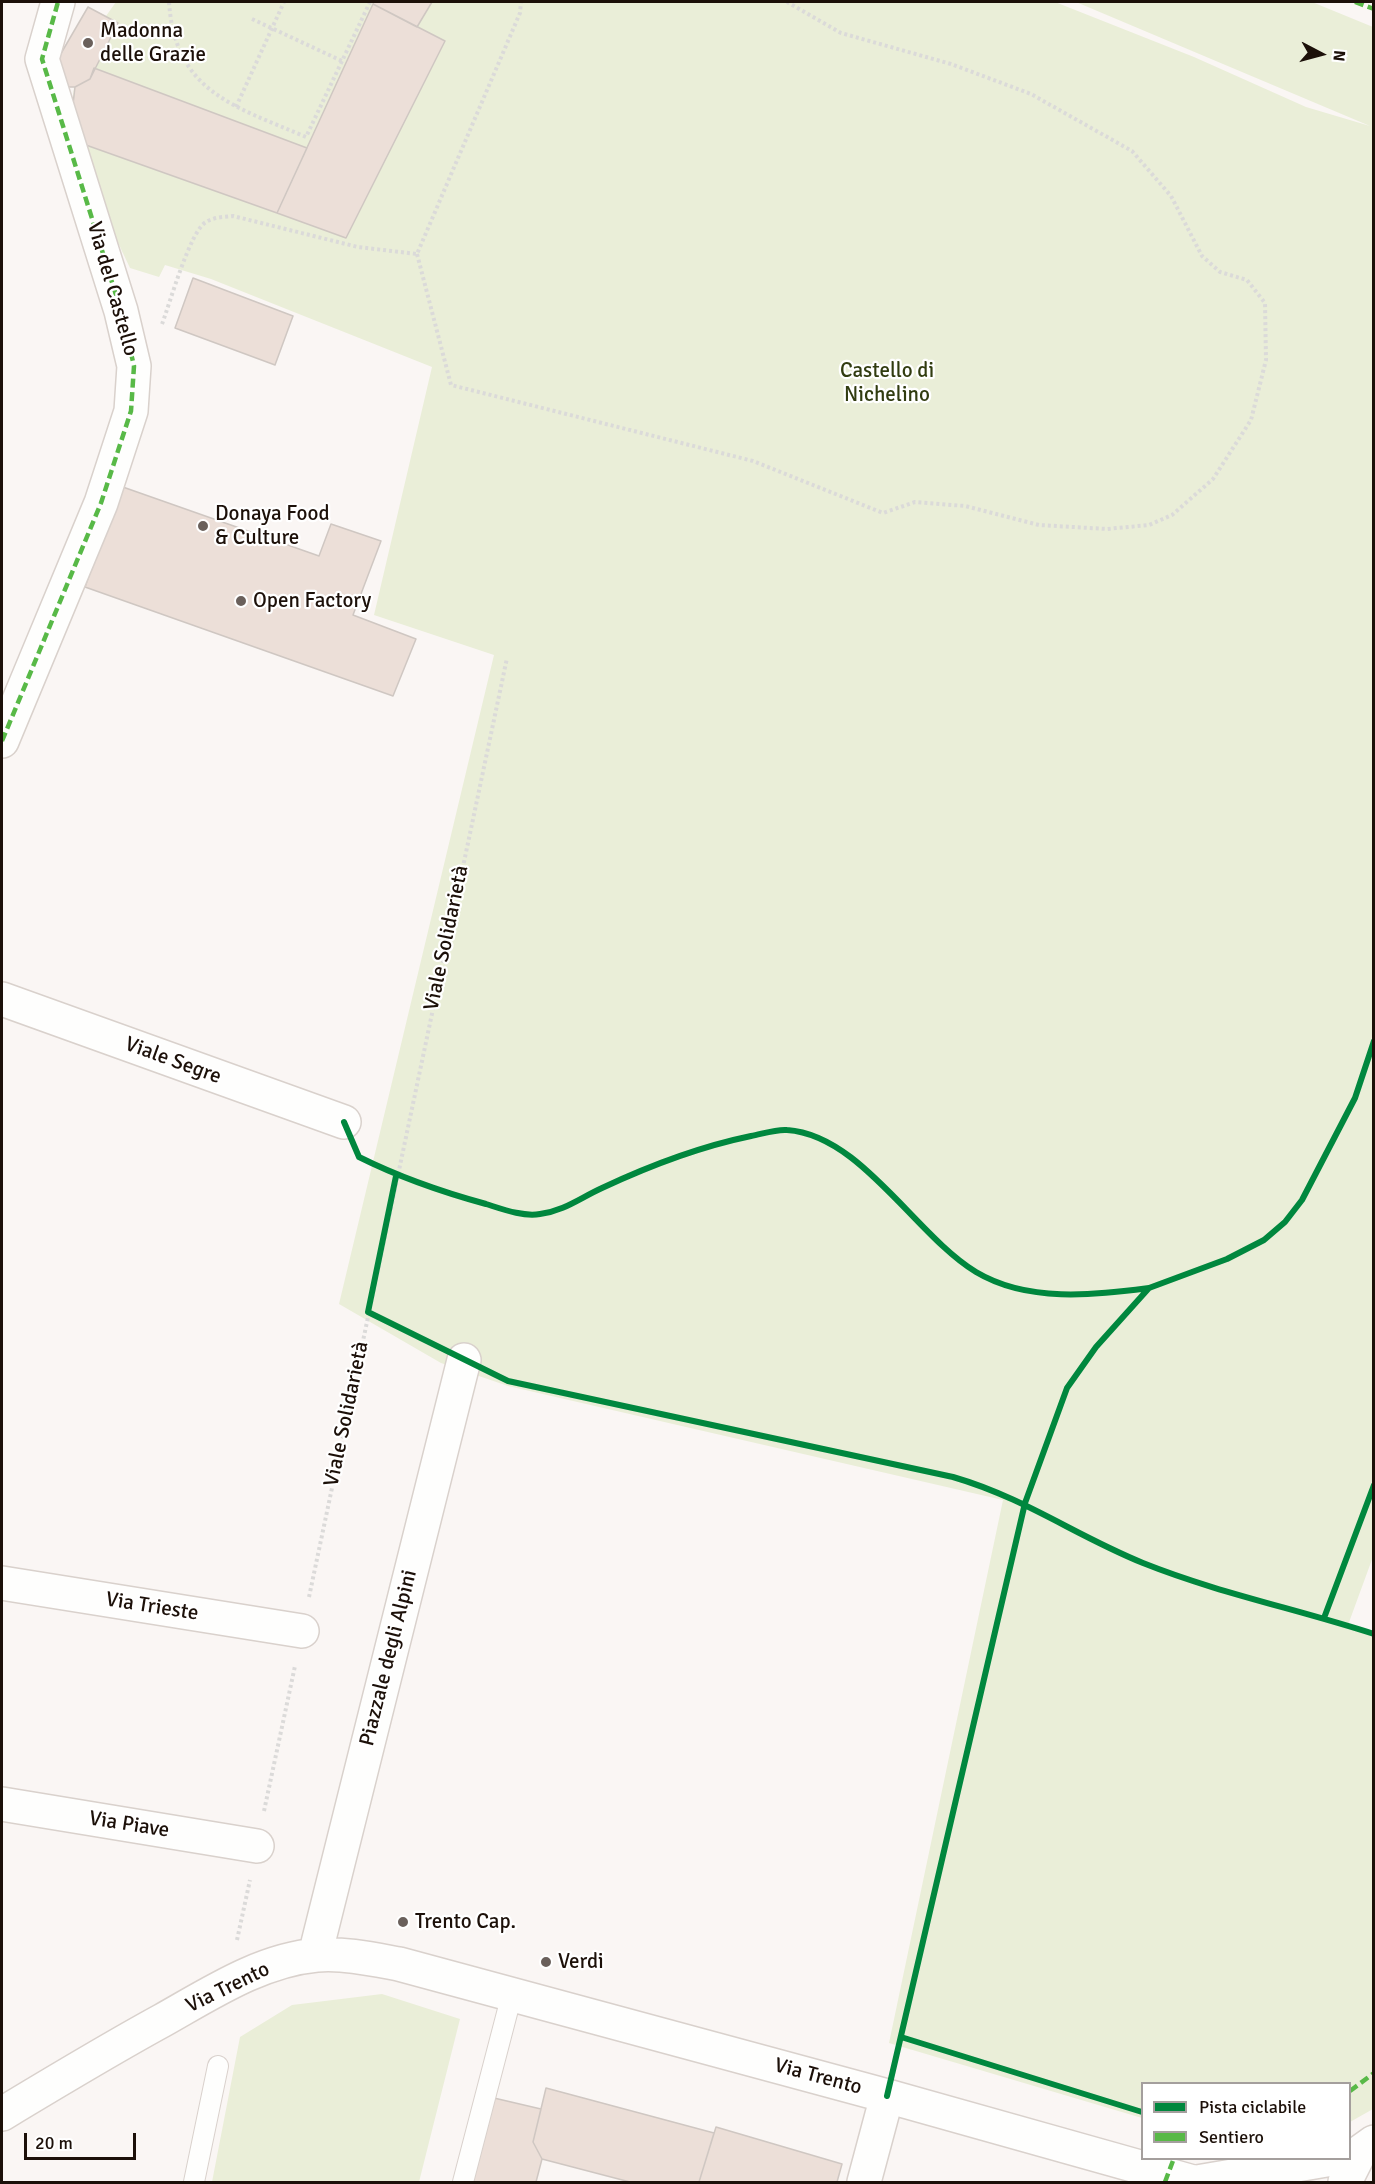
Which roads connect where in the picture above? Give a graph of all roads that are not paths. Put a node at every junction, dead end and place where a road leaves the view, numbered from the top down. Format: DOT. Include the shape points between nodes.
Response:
graph roads {
  1 [pos="58,2"];
  2 [pos="2,741"];
  3 [pos="2,999"];
  4 [pos="344,1122"];
  5 [pos="464,1360"];
  6 [pos="2,1582"];
  7 [pos="302,1632"];
  8 [pos="2,1804"];
  9 [pos="257,1846"];
  10 [pos="315,1955"];
  11 [pos="512,1994"];
  12 [pos="218,2066"];
  13 [pos="887,2096"];
  14 [pos="2,2114"];
  15 [pos="1355,2152"];
  16 [pos="1313,2160"];
  17 [pos="194,2182"];
  18 [pos="463,2182"];
  19 [pos="864,2182"];
  20 [pos="1192,2182"];
  21 [pos="1197,2182"];
  22 [pos="1345,2182"];
  1 -- 2 [label="street, Via del Castello" via="42,60 121,311 134,366 131,411 118,457"];
  3 -- 4 [label="street, Viale Segre"];
  5 -- 10 [label="street, Piazzale degli Alpini"];
  6 -- 7 [label="street, Via Trieste"];
  8 -- 9 [label="street, Via Piave"];
  10 -- 11 [label="street, Via Trento" via="340,1954 399,1964"];
  10 -- 14 [label="street, Via Trento" via="268,1966 228,1984"];
  11 -- 13 [label="street, Via Trento"];
  11 -- 18 [label="lane"];
  12 -- 17 [label="lane"];
  13 -- 19 [label="street"];
  13 -- 20 [label="street, Via Trento"];
  15 -- 22 [label="street"];
  16 -- 21 [label="street"];
}
